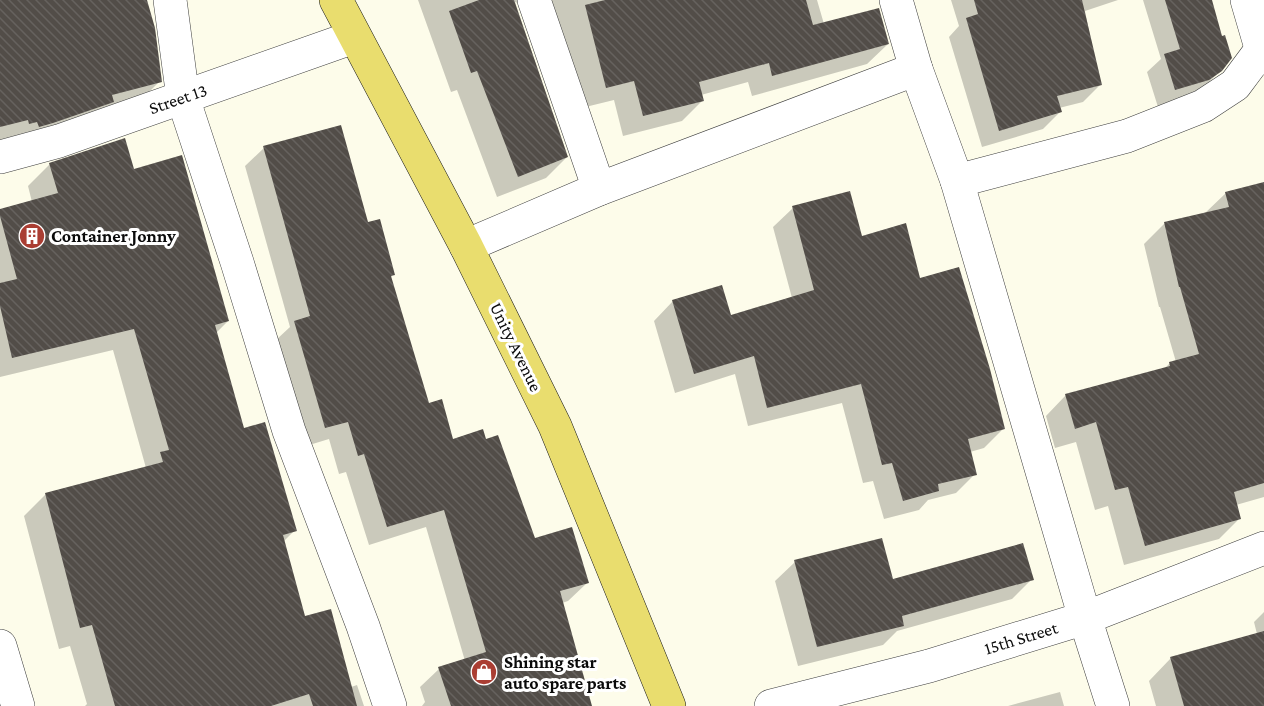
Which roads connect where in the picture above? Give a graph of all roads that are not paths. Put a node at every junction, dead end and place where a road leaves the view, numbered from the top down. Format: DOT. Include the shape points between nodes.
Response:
graph roads {
  1 [pos="170,0"];
  2 [pos="336,0"];
  3 [pos="534,0"];
  4 [pos="896,0"];
  5 [pos="1247,0"];
  6 [pos="354,37"];
  7 [pos="1263,52"];
  8 [pos="916,69"];
  9 [pos="183,98"];
  10 [pos="0,157"];
  11 [pos="957,181"];
  12 [pos="599,189"];
  13 [pos="466,246"];
  14 [pos="1264,548"];
  15 [pos="1085,618"];
  16 [pos="0,646"];
  17 [pos="18,706"];
  18 [pos="390,706"];
  19 [pos="669,706"];
  20 [pos="771,706"];
  21 [pos="1113,706"];
  1 -- 9 [label="street"];
  2 -- 6 [label="main road, Unity Avenue"];
  3 -- 12 [label="street"];
  4 -- 8 [label="street"];
  5 -- 7 [label="street"];
  6 -- 9 [label="street, Street 13"];
  6 -- 13 [label="main road, Unity Avenue"];
  7 -- 11 [label="street" via="1235,85 1203,106 1127,136"];
  8 -- 11 [label="street"];
  8 -- 12 [label="street"];
  9 -- 10 [label="street, Street 13"];
  9 -- 18 [label="street" via="289,431"];
  11 -- 15 [label="street"];
  12 -- 13 [label="street"];
  13 -- 19 [label="main road, Unity Avenue" via="555,426"];
  14 -- 15 [label="street, 15th Street"];
  15 -- 20 [label="street, 15th Street" via="929,666"];
  15 -- 21 [label="street"];
  16 -- 17 [label="street"];
}
